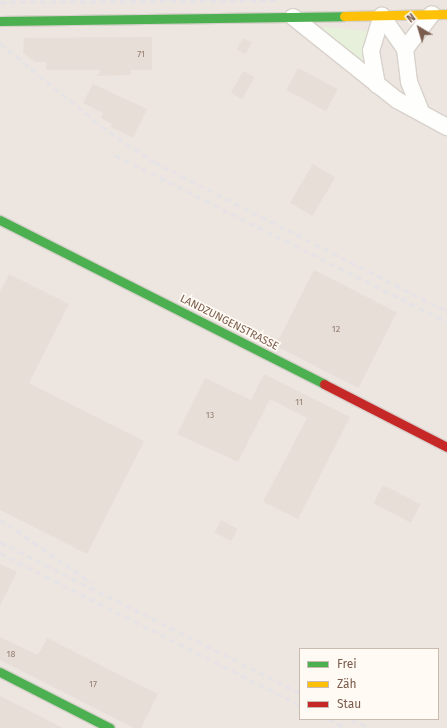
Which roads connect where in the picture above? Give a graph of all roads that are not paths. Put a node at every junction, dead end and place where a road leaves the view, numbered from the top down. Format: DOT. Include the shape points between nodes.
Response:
graph roads {
  1 [pos="440,14"];
  2 [pos="293,16"];
  3 [pos="382,16"];
  4 [pos="0,21"];
  5 [pos="405,49"];
  6 [pos="377,85"];
  7 [pos="422,111"];
  8 [pos="447,127"];
  9 [pos="0,220"];
  10 [pos="447,448"];
  11 [pos="0,672"];
  12 [pos="110,728"];
  1 -- 3 [label="street"];
  1 -- 5 [label="street"];
  2 -- 3 [label="street"];
  2 -- 4 [label="street"];
  2 -- 6 [label="street"];
  3 -- 5 [label="street"];
  3 -- 6 [label="street" via="371,51"];
  5 -- 7 [label="street" via="409,82"];
  6 -- 7 [label="street" via="396,100"];
  7 -- 8 [label="street"];
  9 -- 10 [label="street, LANDZUNGENSTRASSE"];
  11 -- 12 [label="street"];
}
